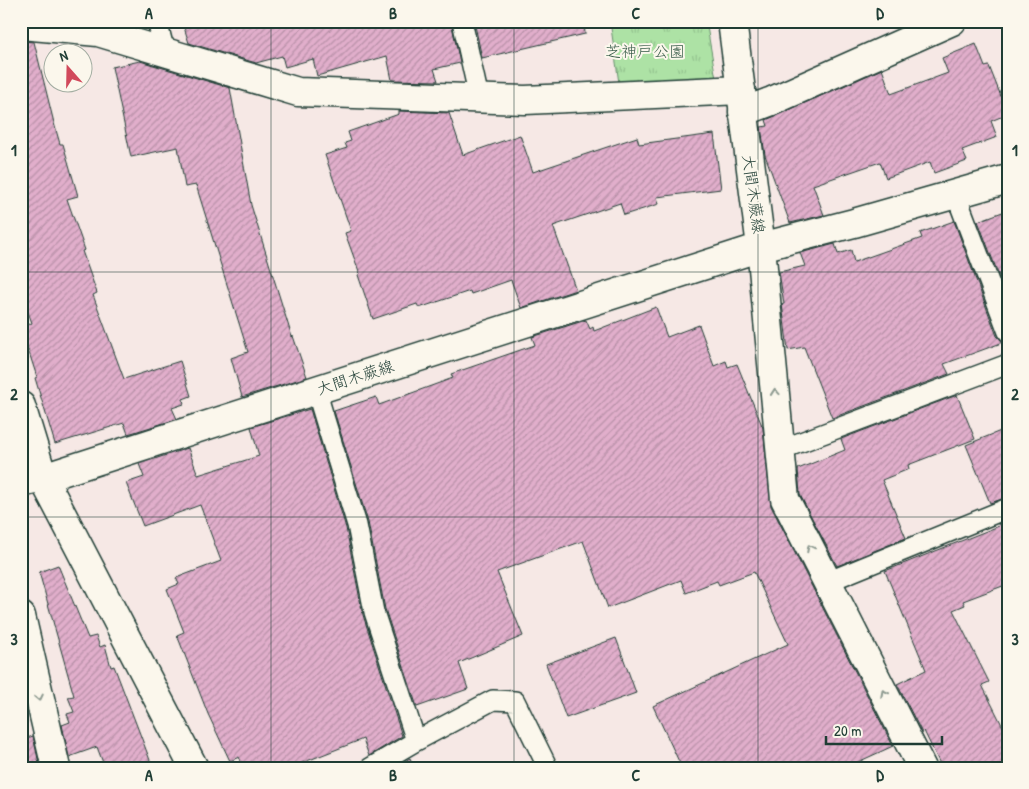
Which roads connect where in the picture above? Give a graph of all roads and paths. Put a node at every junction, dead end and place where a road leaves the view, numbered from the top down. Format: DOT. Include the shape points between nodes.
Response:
graph roads {
  1 [pos="157,21"];
  2 [pos="462,21"];
  3 [pos="732,21"];
  4 [pos="952,21"];
  5 [pos="24,24"];
  6 [pos="165,52"];
  7 [pos="479,98"];
  8 [pos="742,101"];
  9 [pos="1008,179"];
  10 [pos="956,195"];
  11 [pos="761,247"];
  12 [pos="1008,332"];
  13 [pos="1008,364"];
  14 [pos="316,390"];
  15 [pos="21,406"];
  16 [pos="780,450"];
  17 [pos="32,480"];
  18 [pos="1008,508"];
  19 [pos="827,582"];
  20 [pos="21,616"];
  21 [pos="416,741"];
  22 [pos="56,768"];
  23 [pos="194,768"];
  24 [pos="370,768"];
  25 [pos="548,768"];
  26 [pos="922,768"];
  1 -- 6 [label="lane"];
  2 -- 7 [label="lane"];
  3 -- 8 [label="street, 大間木蕨線"];
  4 -- 8 [label="street"];
  5 -- 6 [label="street" via="98,32"];
  6 -- 7 [label="street" via="298,92"];
  7 -- 8 [label="street"];
  8 -- 11 [label="street, 大間木蕨線"];
  9 -- 10 [label="street"];
  10 -- 11 [label="street"];
  10 -- 12 [label="lane"];
  11 -- 14 [label="street, 大間木蕨線"];
  16 -- 11 [label="street, one-way"];
  13 -- 16 [label="lane"];
  14 -- 17 [label="street, 大間木蕨線"];
  14 -- 21 [label="lane" via="357,525 374,612"];
  15 -- 17 [label="street"];
  19 -- 16 [label="street, one-way" via="785,498"];
  17 -- 23 [label="street"];
  18 -- 19 [label="lane"];
  26 -- 19 [label="street, one-way"];
  20 -- 22 [label="street, one-way"];
  21 -- 24 [label="lane"];
  21 -- 25 [label="lane" via="493,700 515,701"];
}
